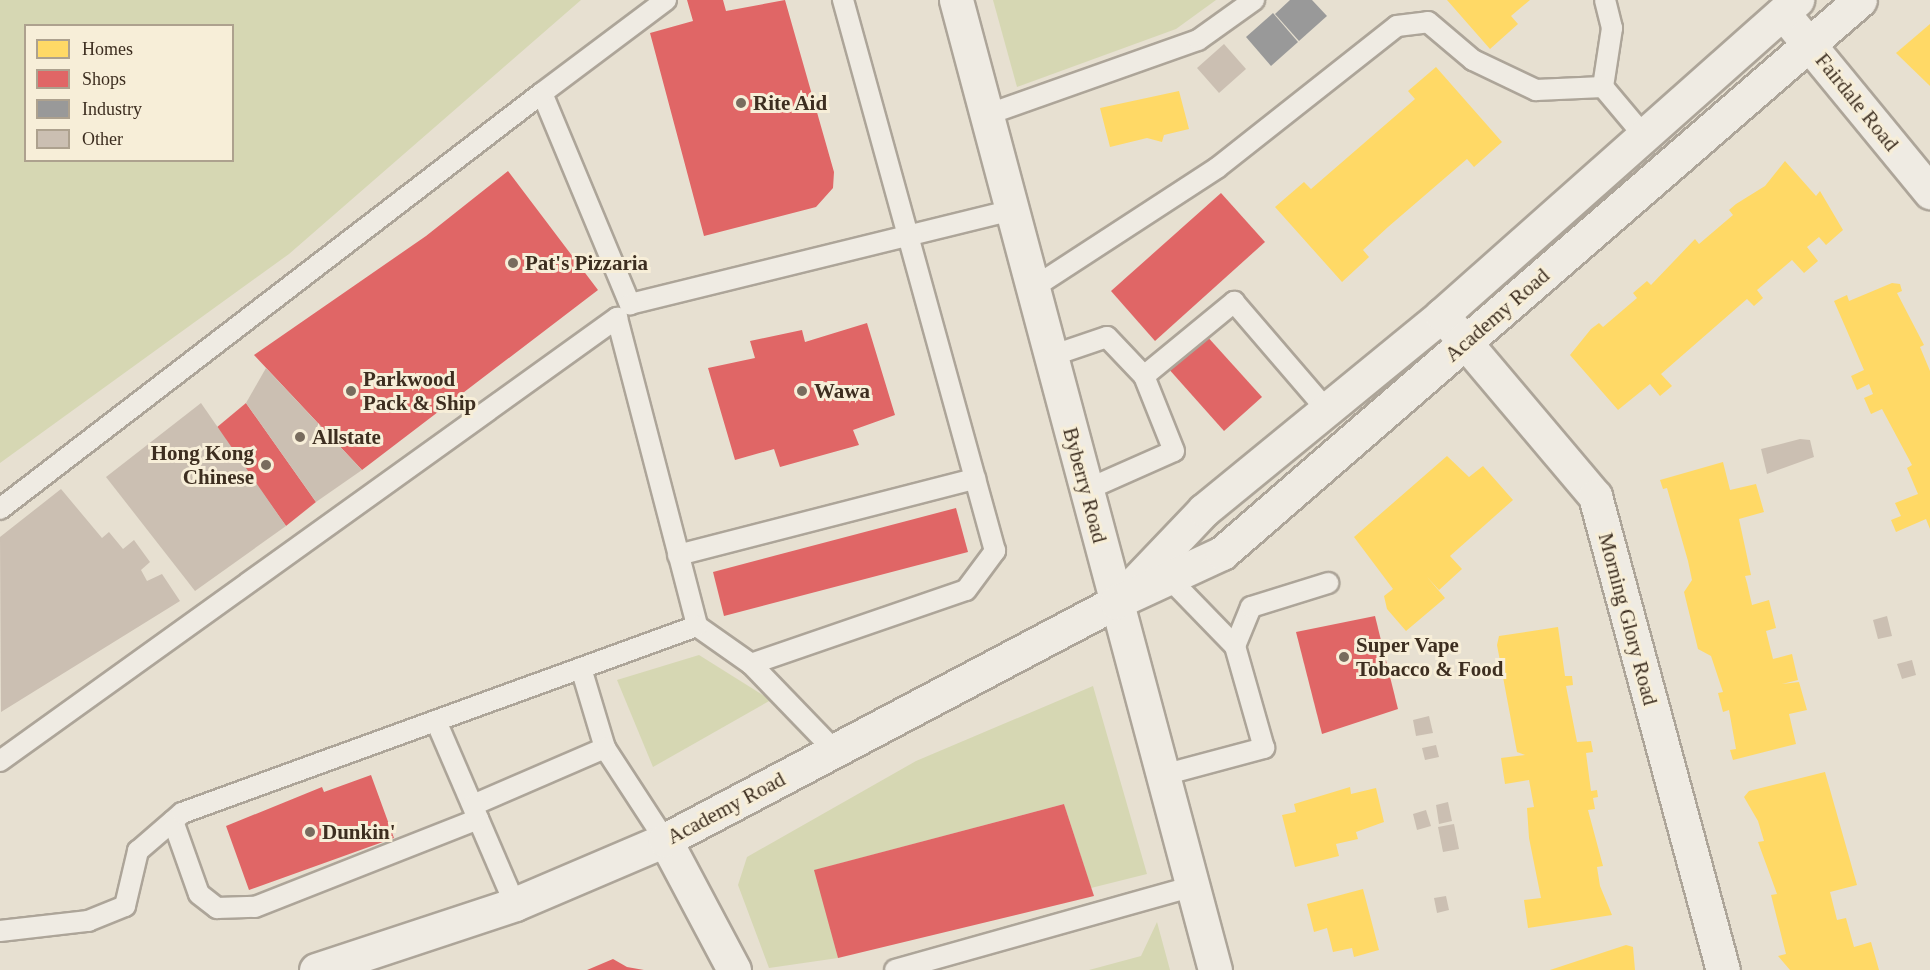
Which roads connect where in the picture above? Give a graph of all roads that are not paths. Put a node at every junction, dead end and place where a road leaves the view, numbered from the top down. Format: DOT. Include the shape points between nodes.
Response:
graph roads {
  1 [pos="666,0"];
  2 [pos="843,0"];
  3 [pos="956,0"];
  4 [pos="1254,0"];
  5 [pos="1605,0"];
  6 [pos="1860,0"];
  7 [pos="1790,7"];
  8 [pos="1810,45"];
  9 [pos="1603,87"];
  10 [pos="543,93"];
  11 [pos="986,115"];
  12 [pos="1645,136"];
  13 [pos="1930,192"];
  14 [pos="1012,210"];
  15 [pos="906,236"];
  16 [pos="1033,288"];
  17 [pos="623,311"];
  18 [pos="1442,315"];
  19 [pos="1466,342"];
  20 [pos="1050,356"];
  21 [pos="1144,376"];
  22 [pos="1327,410"];
  23 [pos="975,479"];
  24 [pos="1086,490"];
  25 [pos="0,509"];
  26 [pos="678,555"];
  27 [pos="1162,571"];
  28 [pos="1328,583"];
  29 [pos="1116,602"];
  30 [pos="697,626"];
  31 [pos="1235,646"];
  32 [pos="752,664"];
  33 [pos="581,668"];
  34 [pos="436,721"];
  35 [pos="605,747"];
  36 [pos="835,751"];
  37 [pos="0,761"];
  38 [pos="1163,775"];
  39 [pos="475,812"];
  40 [pos="173,821"];
  41 [pos="665,840"];
  42 [pos="1193,886"];
  43 [pos="515,904"];
  44 [pos="0,931"];
  45 [pos="316,970"];
  46 [pos="735,970"];
  47 [pos="895,970"];
  48 [pos="1215,970"];
  49 [pos="1723,970"];
  1 -- 10 [label="lane"];
  2 -- 15 [label="lane"];
  3 -- 11 [label="main road, Byberry Road"];
  4 -- 11 [label="lane" via="1198,40"];
  5 -- 9 [label="lane" via="1612,28"];
  6 -- 8 [label="main road, Academy Road"];
  7 -- 8 [label="main road, Fairdale Road"];
  7 -- 12 [label="main road, Academy Road"];
  8 -- 13 [label="main road, Fairdale Road"];
  8 -- 19 [label="main road, Academy Road"];
  9 -- 12 [label="lane"];
  9 -- 16 [label="lane" via="1536,90 1473,60 1428,22 1397,26 1217,168"];
  10 -- 17 [label="lane"];
  10 -- 25 [label="lane"];
  11 -- 14 [label="main road, Byberry Road"];
  12 -- 18 [label="main road, Academy Road"];
  14 -- 15 [label="lane"];
  14 -- 16 [label="main road, Byberry Road"];
  15 -- 17 [label="lane"];
  15 -- 23 [label="lane"];
  16 -- 20 [label="main road, Byberry Road"];
  17 -- 26 [label="lane"];
  17 -- 37 [label="lane"];
  18 -- 19 [label="main road, Morning Glory Road"];
  18 -- 22 [label="main road, Academy Road"];
  19 -- 27 [label="main road, Academy Road" via="1222,553"];
  19 -- 49 [label="main road, Morning Glory Road" via="1595,496"];
  20 -- 21 [label="lane" via="1107,337"];
  20 -- 24 [label="main road, Byberry Road"];
  21 -- 22 [label="lane" via="1234,302"];
  21 -- 24 [label="lane" via="1174,451"];
  22 -- 27 [label="main road, Academy Road" via="1204,510"];
  23 -- 26 [label="lane"];
  23 -- 32 [label="lane" via="996,551 966,590"];
  24 -- 29 [label="main road, Byberry Road"];
  26 -- 30 [label="lane"];
  27 -- 29 [label="main road, Academy Road"];
  27 -- 31 [label="lane"];
  28 -- 31 [label="lane" via="1251,607"];
  29 -- 36 [label="main road, Academy Road"];
  29 -- 38 [label="main road, Byberry Road"];
  30 -- 32 [label="lane"];
  30 -- 33 [label="lane"];
  31 -- 38 [label="lane" via="1264,748"];
  32 -- 36 [label="lane"];
  33 -- 34 [label="lane"];
  33 -- 35 [label="lane"];
  34 -- 39 [label="lane"];
  34 -- 40 [label="lane" via="182,813"];
  35 -- 39 [label="lane"];
  35 -- 41 [label="lane"];
  36 -- 41 [label="main road, Academy Road"];
  38 -- 42 [label="main road, Byberry Road"];
  39 -- 40 [label="lane" via="255,907 227,908 217,908 200,894"];
  39 -- 43 [label="lane"];
  40 -- 44 [label="lane" via="138,851 125,906 88,921"];
  41 -- 43 [label="main road, Academy Road"];
  41 -- 46 [label="main road"];
  42 -- 47 [label="lane"];
  42 -- 48 [label="main road, Byberry Road"];
  43 -- 45 [label="main road, Academy Road"];
}
